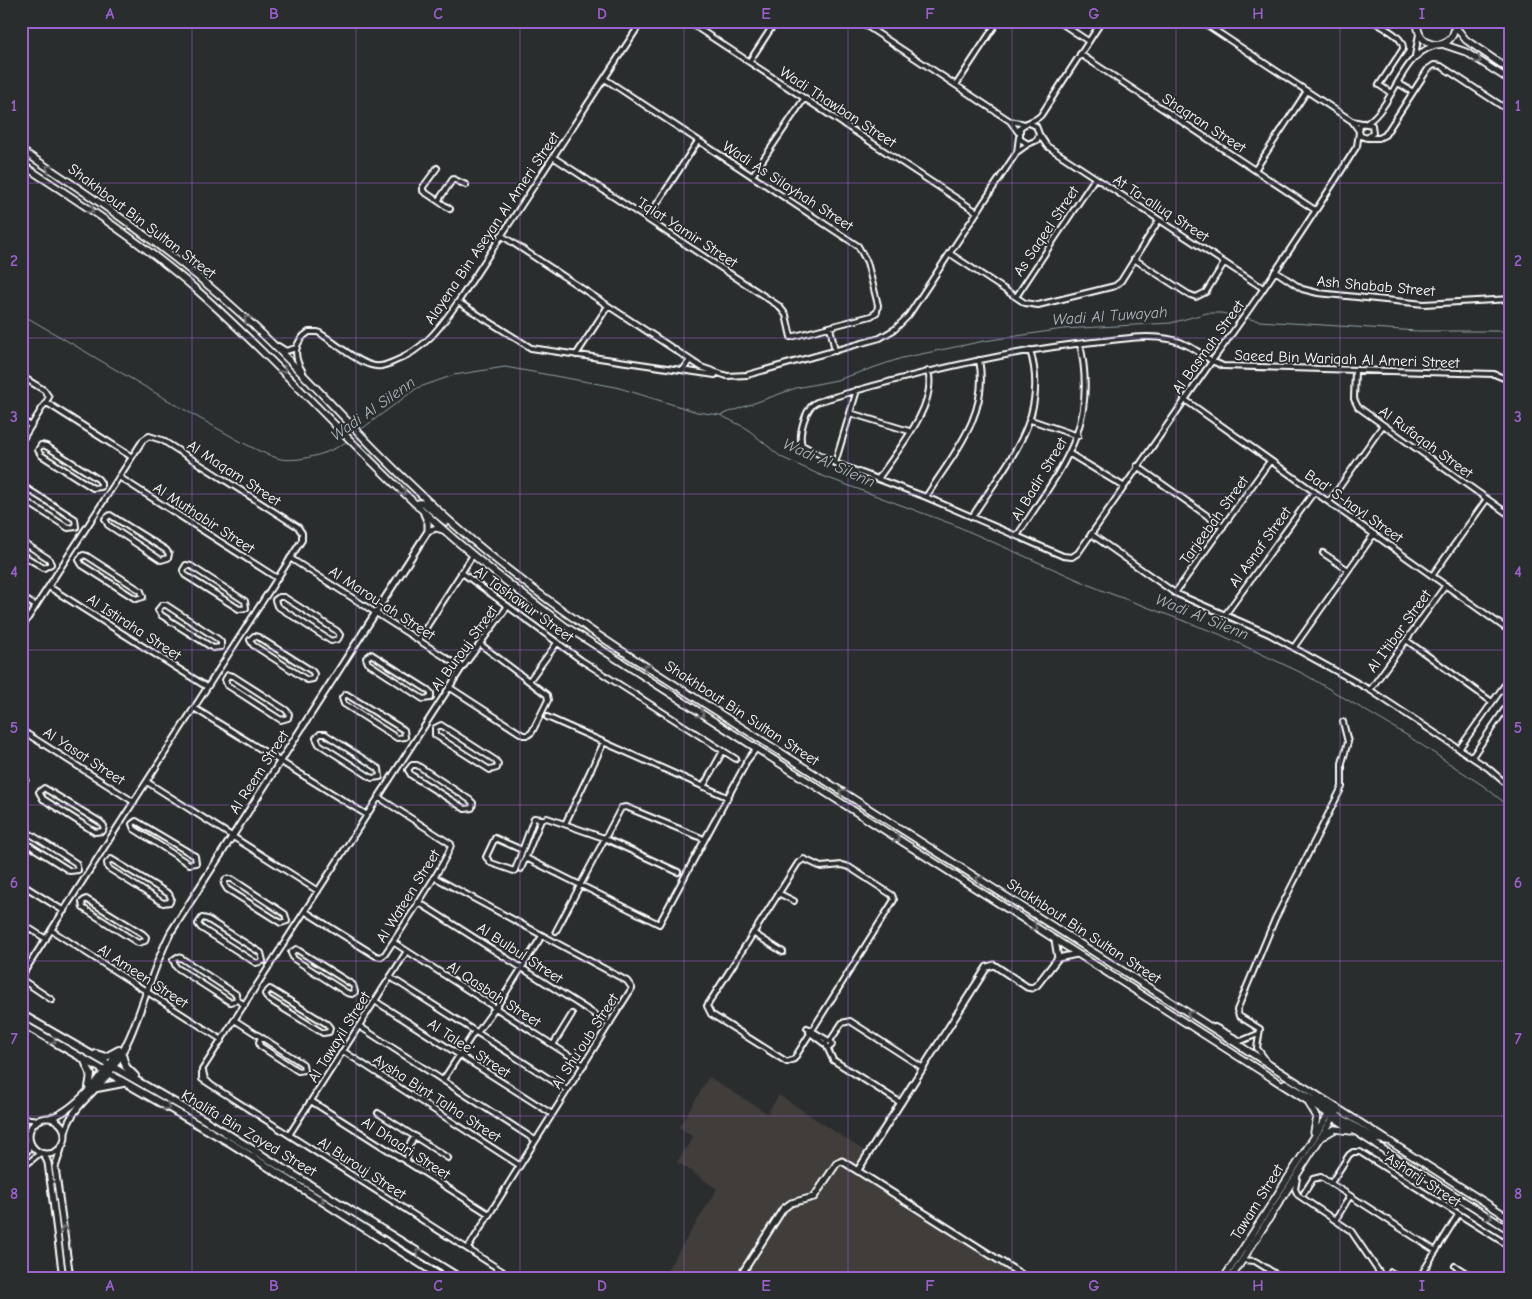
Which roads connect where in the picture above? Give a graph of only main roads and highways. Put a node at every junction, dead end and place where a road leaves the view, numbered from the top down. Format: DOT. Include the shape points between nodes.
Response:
graph roads {
  1 [pos="1413,21"];
  2 [pos="1418,21"];
  3 [pos="1454,23"];
  4 [pos="1418,31"];
  5 [pos="1439,45"];
  6 [pos="1511,71"];
  7 [pos="1511,81"];
  8 [pos="21,150"];
  9 [pos="21,164"];
  10 [pos="420,508"];
  11 [pos="455,527"];
  12 [pos="21,1014"];
  13 [pos="21,1023"];
  14 [pos="81,1048"];
  15 [pos="85,1060"];
  16 [pos="1278,1082"];
  17 [pos="125,1083"];
  18 [pos="145,1085"];
  19 [pos="89,1087"];
  20 [pos="97,1088"];
  21 [pos="1306,1100"];
  22 [pos="1334,1112"];
  23 [pos="1321,1125"];
  24 [pos="1359,1134"];
  25 [pos="1312,1139"];
  26 [pos="1315,1145"];
  27 [pos="1511,1219"];
  28 [pos="1511,1230"];
  29 [pos="443,1278"];
  30 [pos="460,1278"];
  31 [pos="1224,1278"];
  32 [pos="1231,1278"];
  1 -- 4 [label="main road"];
  2 -- 4 [label="main road"];
  3 -- 5 [label="main road" via="1451,38"];
  3 -- 6 [label="main road" via="1466,40"];
  4 -- 5 [label="main road" via="1426,42"];
  5 -- 7 [label="main road, one-way" via="1466,52"];
  11 -- 8 [label="main road, Shakhbout Bin Sultan Street, one-way" via="218,293 122,217"];
  9 -- 10 [label="main road, Shakhbout Bin Sultan Street, one-way" via="128,236 197,290 250,338"];
  10 -- 11 [label="main road" via="419,503 422,502"];
  10 -- 16 [label="main road, Shakhbout Bin Sultan Street, one-way" via="473,555 565,626"];
  22 -- 11 [label="main road, Shakhbout Bin Sultan Street, one-way" via="1284,1074 599,636 522,582"];
  12 -- 14 [label="highway, Khalifa Bin Zayed Street"];
  13 -- 15 [label="highway, Khalifa Bin Zayed Street, one-way"];
  14 -- 18 [label="highway, Khalifa Bin Zayed Street"];
  14 -- 18 [label="highway" via="104,1057 120,1051 126,1067"];
  15 -- 17 [label="highway, Khalifa Bin Zayed Street"];
  15 -- 19 [label="highway" via="91,1075"];
  16 -- 21 [label="main road, Shakhbout Bin Sultan Street"];
  16 -- 22 [label="main road" via="1290,1085"];
  17 -- 20 [label="highway"];
  17 -- 29 [label="highway, Khalifa Bin Zayed Street, one-way" via="247,1154"];
  30 -- 18 [label="highway, Khalifa Bin Zayed Street, one-way"];
  21 -- 22 [label="main road, Shakhbout Bin Sultan Street"];
  21 -- 25 [label="main road" via="1317,1117"];
  22 -- 23 [label="main road, Tawam Street"];
  22 -- 24 [label="main road, Shakhbout Bin Sultan Street"];
  22 -- 26 [label="main road"];
  22 -- 27 [label="main road, Shakhbout Bin Sultan Street" via="1389,1141"];
  23 -- 25 [label="main road, Tawam Street"];
  23 -- 26 [label="main road" via="1325,1128"];
  24 -- 26 [label="main road" via="1335,1129"];
  24 -- 28 [label="main road, Shakhbout Bin Sultan Street, one-way"];
  25 -- 31 [label="main road, Tawam Street"];
  26 -- 32 [label="main road, Tawam Street"];
}
